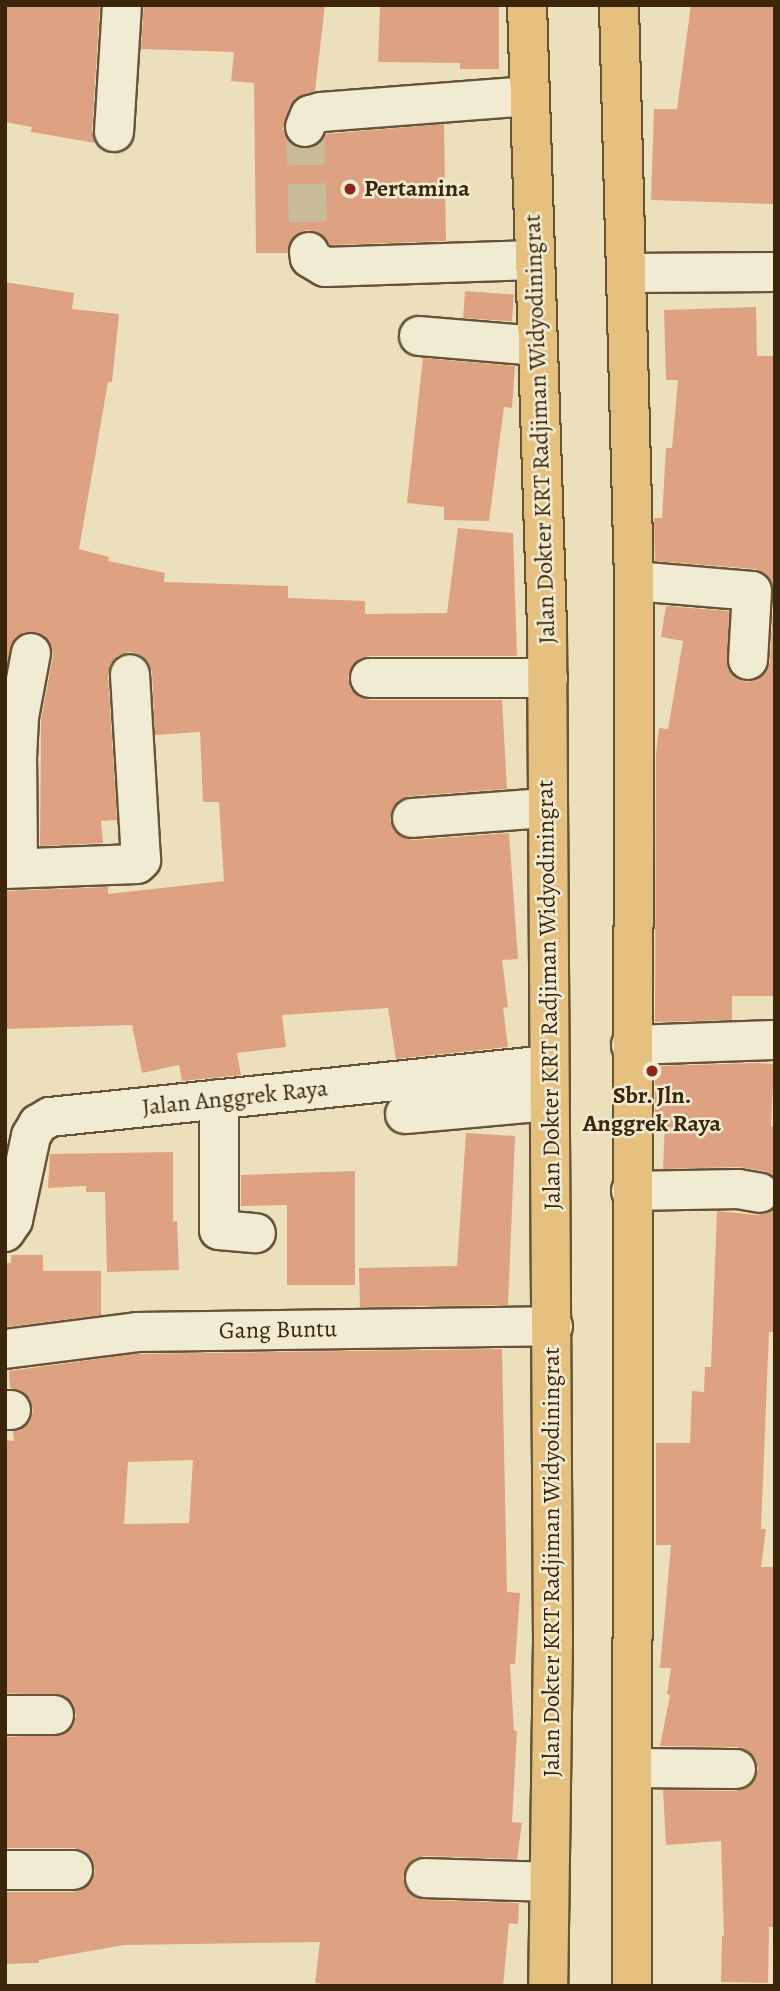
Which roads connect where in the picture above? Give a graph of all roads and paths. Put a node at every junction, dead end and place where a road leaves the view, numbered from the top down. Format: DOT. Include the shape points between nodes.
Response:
graph roads {
  1 [pos="122,5"];
  2 [pos="527,5"];
  3 [pos="619,5"];
  4 [pos="529,96"];
  5 [pos="305,127"];
  6 [pos="114,132"];
  7 [pos="309,252"];
  8 [pos="534,260"];
  9 [pos="775,272"];
  10 [pos="627,273"];
  11 [pos="419,336"];
  12 [pos="537,345"];
  13 [pos="634,581"];
  14 [pos="31,653"];
  15 [pos="748,660"];
  16 [pos="130,674"];
  17 [pos="370,678"];
  18 [pos="548,678"];
  19 [pos="546,808"];
  20 [pos="412,818"];
  21 [pos="11,868"];
  22 [pos="775,1040"];
  23 [pos="631,1045"];
  24 [pos="548,1083"];
  25 [pos="219,1100"];
  26 [pos="405,1114"];
  27 [pos="21,1122"];
  28 [pos="631,1191"];
  29 [pos="760,1193"];
  30 [pos="5,1232"];
  31 [pos="256,1233"];
  32 [pos="552,1326"];
  33 [pos="5,1349"];
  34 [pos="5,1715"];
  35 [pos="54,1715"];
  36 [pos="632,1768"];
  37 [pos="736,1769"];
  38 [pos="5,1870"];
  39 [pos="73,1870"];
  40 [pos="425,1878"];
  41 [pos="549,1882"];
  42 [pos="548,1986"];
  43 [pos="632,1986"];
  1 -- 6 [label="street"];
  2 -- 4 [label="main road, Jalan Dokter KRT Radjiman Widyodiningrat"];
  3 -- 10 [label="main road"];
  4 -- 5 [label="street" via="321,112 310,115"];
  4 -- 8 [label="main road, Jalan Dokter KRT Radjiman Widyodiningrat"];
  7 -- 8 [label="street" via="316,264 324,267"];
  8 -- 12 [label="main road, Jalan Dokter KRT Radjiman Widyodiningrat"];
  9 -- 10 [label="street"];
  10 -- 13 [label="main road"];
  11 -- 12 [label="street"];
  12 -- 18 [label="main road, Jalan Dokter KRT Radjiman Widyodiningrat"];
  13 -- 15 [label="street" via="752,591"];
  13 -- 23 [label="main road"];
  14 -- 21 [label="street" via="21,701"];
  16 -- 21 [label="street" via="141,860 133,864"];
  17 -- 18 [label="street"];
  18 -- 19 [label="main road, Jalan Dokter KRT Radjiman Widyodiningrat"];
  19 -- 20 [label="street"];
  19 -- 24 [label="main road, Jalan Dokter KRT Radjiman Widyodiningrat"];
  22 -- 23 [label="street"];
  23 -- 28 [label="main road"];
  24 -- 25 [label="street, Jalan Anggrek Raya"];
  24 -- 26 [label="street"];
  24 -- 32 [label="main road, Jalan Dokter KRT Radjiman Widyodiningrat"];
  25 -- 27 [label="street, Jalan Anggrek Raya"];
  25 -- 31 [label="street" via="219,1230"];
  27 -- 30 [label="street, Jalan Anggrek Raya" via="31,1136 13,1220"];
  28 -- 29 [label="street" via="738,1189"];
  28 -- 36 [label="main road"];
  32 -- 33 [label="street, Gang Buntu" via="137,1332"];
  32 -- 41 [label="main road, Jalan Dokter KRT Radjiman Widyodiningrat"];
  34 -- 35 [label="street"];
  36 -- 37 [label="street"];
  36 -- 43 [label="main road"];
  38 -- 39 [label="street"];
  40 -- 41 [label="street"];
  41 -- 42 [label="main road, Jalan Dokter KRT Radjiman Widyodiningrat"];
}
